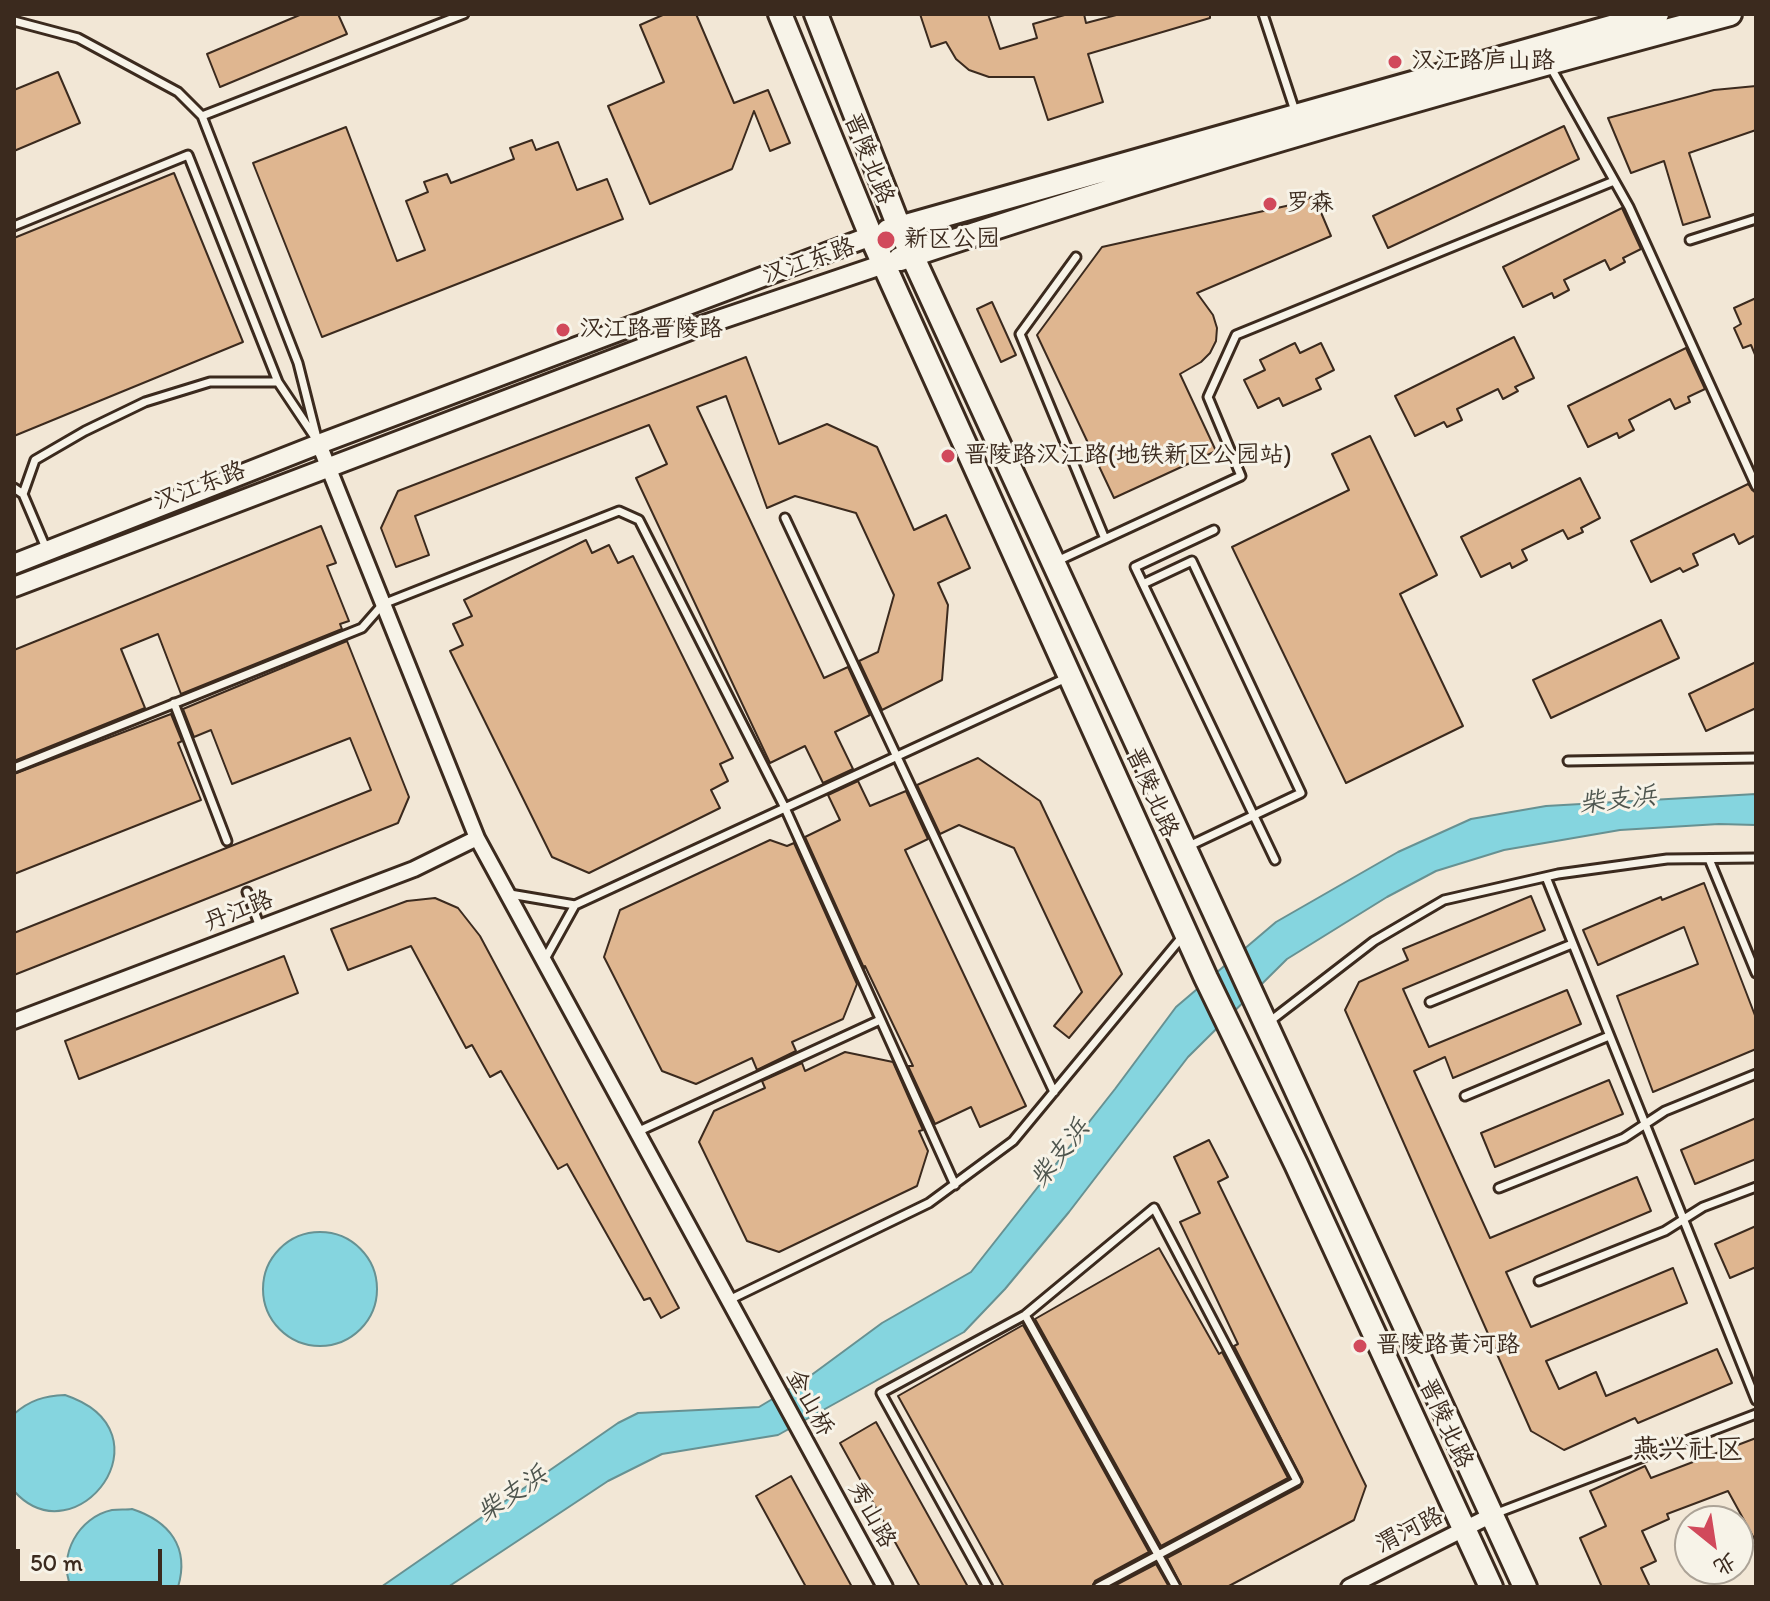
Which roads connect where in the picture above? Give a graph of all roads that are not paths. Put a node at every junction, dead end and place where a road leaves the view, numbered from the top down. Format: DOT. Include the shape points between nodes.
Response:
graph roads {
  1 [pos="464,14"];
  2 [pos="780,14"];
  3 [pos="816,14"];
  4 [pos="1263,14"];
  5 [pos="1657,14"];
  6 [pos="1730,14"];
  7 [pos="14,21"];
  8 [pos="1549,64"];
  9 [pos="1297,115"];
  10 [pos="202,116"];
  11 [pos="1614,181"];
  12 [pos="1756,219"];
  13 [pos="14,226"];
  14 [pos="899,227"];
  15 [pos="871,236"];
  16 [pos="1690,240"];
  17 [pos="912,255"];
  18 [pos="1076,257"];
  19 [pos="884,264"];
  20 [pos="278,382"];
  21 [pos="319,444"];
  22 [pos="328,467"];
  23 [pos="1756,486"];
  24 [pos="14,488"];
  25 [pos="23,494"];
  26 [pos="785,518"];
  27 [pos="1214,530"];
  28 [pos="1105,539"];
  29 [pos="47,551"];
  30 [pos="1053,563"];
  31 [pos="14,564"];
  32 [pos="1143,584"];
  33 [pos="14,587"];
  34 [pos="383,604"];
  35 [pos="1070,676"];
  36 [pos="174,703"];
  37 [pos="897,756"];
  38 [pos="1756,758"];
  39 [pos="1568,761"];
  40 [pos="14,768"];
  41 [pos="785,808"];
  42 [pos="1254,816"];
  43 [pos="477,838"];
  44 [pos="227,841"];
  45 [pos="1184,848"];
  46 [pos="1756,858"];
  47 [pos="1709,859"];
  48 [pos="1275,860"];
  49 [pos="1546,877"];
  50 [pos="247,892"];
  51 [pos="507,893"];
  52 [pos="575,905"];
  53 [pos="260,927"];
  54 [pos="1186,932"];
  55 [pos="1572,944"];
  56 [pos="544,961"];
  57 [pos="1756,973"];
  58 [pos="1430,1002"];
  59 [pos="880,1020"];
  60 [pos="14,1021"];
  61 [pos="1265,1025"];
  62 [pos="1609,1036"];
  63 [pos="1756,1074"];
  64 [pos="1054,1092"];
  65 [pos="1465,1096"];
  66 [pos="1644,1125"];
  67 [pos="637,1132"];
  68 [pos="955,1185"];
  69 [pos="1756,1187"];
  70 [pos="1499,1188"];
  71 [pos="1682,1220"];
  72 [pos="1539,1281"];
  73 [pos="728,1300"];
  74 [pos="1025,1315"];
  75 [pos="1756,1400"];
  76 [pos="1756,1414"];
  77 [pos="818,1464"];
  78 [pos="1492,1515"];
  79 [pos="1464,1528"];
  80 [pos="1158,1555"];
  81 [pos="1374,1581"];
  82 [pos="885,1587"];
  83 [pos="988,1587"];
  84 [pos="1098,1587"];
  85 [pos="1176,1587"];
  86 [pos="1349,1587"];
  87 [pos="1491,1587"];
  88 [pos="1525,1587"];
  1 -- 10 [label="lane"];
  2 -- 15 [label="main road, 晋陵北路"];
  3 -- 14 [label="main road, 晋陵北路"];
  4 -- 9 [label="lane"];
  5 -- 9 [label="main road, 汉江东路"];
  6 -- 8 [label="main road, 汉江东路"];
  7 -- 10 [label="lane" via="78,38 178,92"];
  8 -- 11 [label="lane"];
  8 -- 17 [label="main road, 汉江东路" via="1320,128"];
  9 -- 14 [label="main road, 汉江东路"];
  10 -- 21 [label="lane" via="298,363"];
  11 -- 23 [label="lane"];
  11 -- 28 [label="lane" via="1236,335 1208,397 1241,476"];
  12 -- 16 [label="lane"];
  13 -- 20 [label="lane" via="188,155"];
  14 -- 15 [label="main road, 汉江东路"];
  14 -- 17 [label="main road, 晋陵北路"];
  15 -- 19 [label="main road, 晋陵北路"];
  15 -- 21 [label="street, 汉江东路"];
  17 -- 19 [label="main road, 汉江东路"];
  17 -- 30 [label="main road, 晋陵北路"];
  18 -- 28 [label="lane" via="1020,334"];
  19 -- 22 [label="street, 汉江东路" via="698,327"];
  19 -- 35 [label="main road, 晋陵北路"];
  20 -- 21 [label="lane"];
  20 -- 25 [label="lane" via="210,382 145,402 35,460"];
  21 -- 22 [label="street, 金山桥"];
  21 -- 29 [label="street, 汉江东路"];
  22 -- 33 [label="street, 汉江东路"];
  22 -- 34 [label="street, 金山桥"];
  24 -- 25 [label="lane"];
  25 -- 29 [label="lane"];
  26 -- 37 [label="lane"];
  27 -- 32 [label="lane" via="1135,567"];
  28 -- 30 [label="lane"];
  29 -- 31 [label="street, 汉江东路"];
  30 -- 45 [label="main road, 晋陵北路"];
  32 -- 42 [label="lane"];
  32 -- 42 [label="lane" via="1192,561 1301,793"];
  34 -- 36 [label="lane" via="362,628"];
  34 -- 41 [label="lane" via="619,511 639,520"];
  34 -- 43 [label="street, 金山桥"];
  35 -- 37 [label="lane"];
  35 -- 54 [label="main road, 晋陵北路"];
  36 -- 40 [label="lane"];
  36 -- 44 [label="lane"];
  37 -- 41 [label="lane"];
  37 -- 64 [label="lane"];
  38 -- 39 [label="lane"];
  41 -- 52 [label="lane"];
  41 -- 59 [label="lane"];
  42 -- 45 [label="lane"];
  42 -- 48 [label="lane"];
  43 -- 51 [label="street, 金山桥"];
  43 -- 53 [label="street, 丹江路" via="414,869"];
  45 -- 61 [label="main road, 晋陵北路"];
  46 -- 47 [label="lane"];
  47 -- 49 [label="lane" via="1667,859"];
  47 -- 57 [label="lane"];
  49 -- 55 [label="lane"];
  49 -- 61 [label="lane" via="1444,900 1374,941"];
  50 -- 53 [label="lane"];
  51 -- 52 [label="lane"];
  51 -- 56 [label="street, 金山桥"];
  52 -- 56 [label="lane"];
  53 -- 60 [label="street, 丹江路"];
  54 -- 64 [label="lane"];
  54 -- 79 [label="main road, 晋陵北路"];
  55 -- 58 [label="lane"];
  55 -- 62 [label="lane"];
  56 -- 67 [label="street, 金山桥"];
  59 -- 67 [label="lane"];
  59 -- 68 [label="lane"];
  61 -- 78 [label="main road, 晋陵北路"];
  62 -- 65 [label="lane"];
  62 -- 66 [label="lane"];
  63 -- 66 [label="lane" via="1665,1111"];
  64 -- 68 [label="lane" via="1013,1141"];
  66 -- 70 [label="lane"];
  66 -- 71 [label="lane"];
  67 -- 73 [label="street, 金山桥"];
  68 -- 73 [label="lane" via="929,1203"];
  69 -- 71 [label="lane"];
  71 -- 72 [label="lane"];
  71 -- 75 [label="lane"];
  73 -- 77 [label="street, 金山桥"];
  74 -- 80 [label="lane"];
  74 -- 80 [label="lane" via="1154,1208 1297,1481"];
  74 -- 83 [label="lane" via="881,1393"];
  76 -- 78 [label="lane"];
  77 -- 82 [label="street, 秀山路"];
  78 -- 79 [label="street, 渭河路"];
  78 -- 88 [label="main road, 晋陵北路"];
  79 -- 81 [label="street, 渭河路"];
  79 -- 87 [label="main road, 晋陵北路"];
  80 -- 84 [label="lane"];
  80 -- 85 [label="lane"];
  81 -- 86 [label="street, 渭河路"];
}
